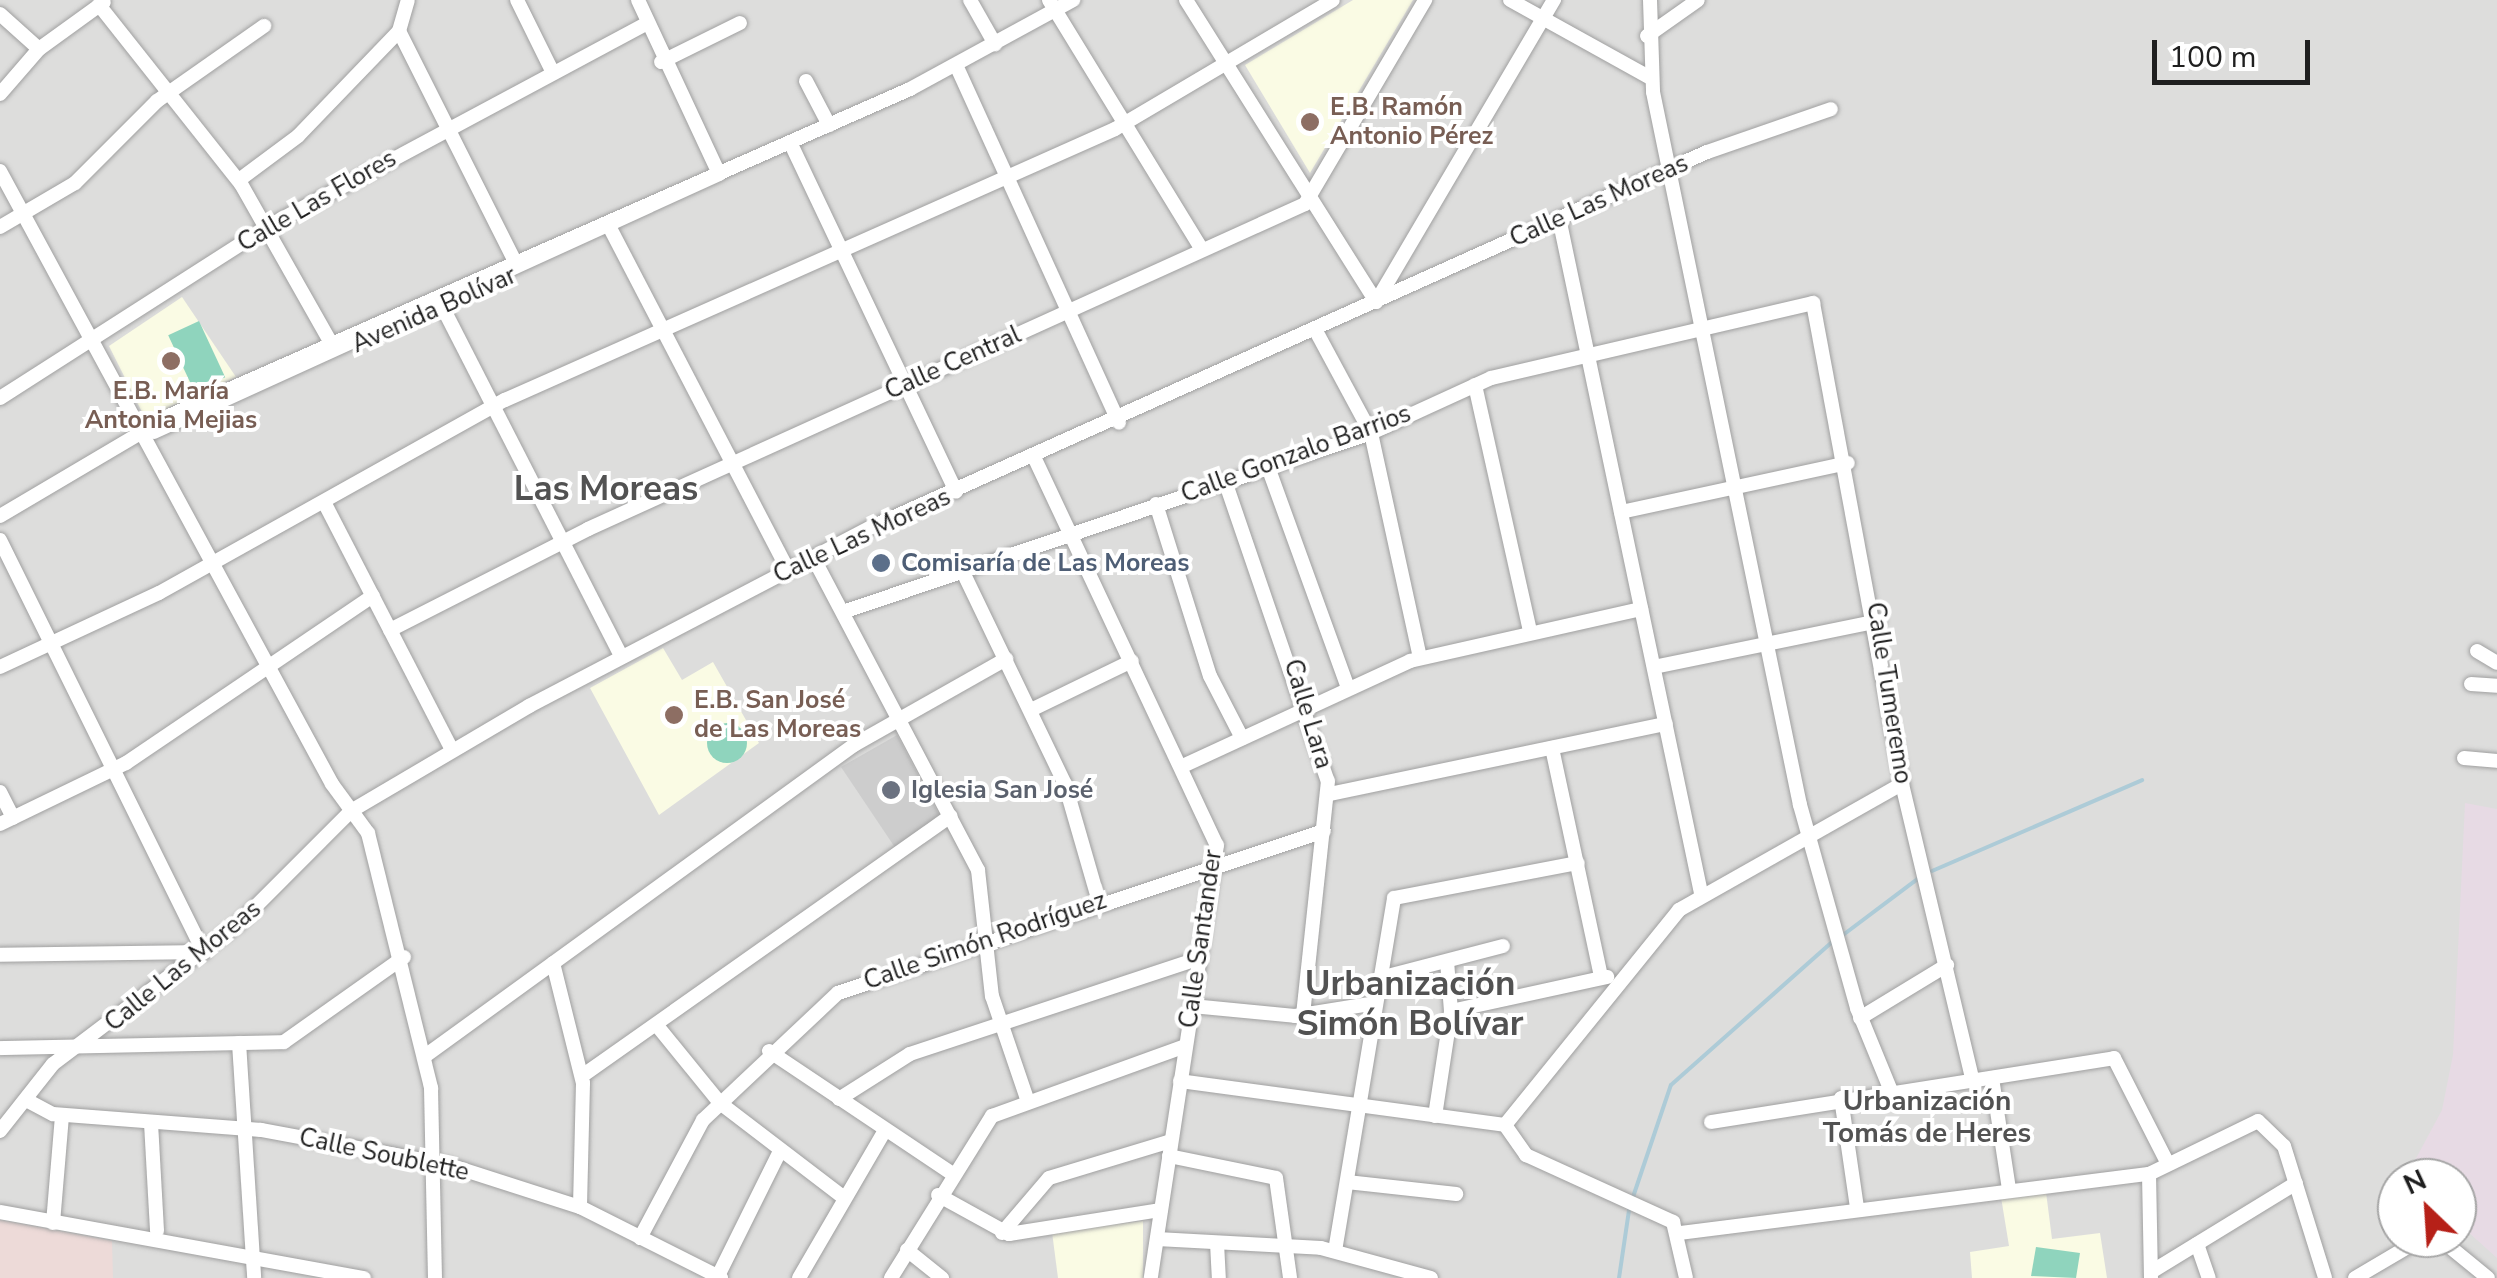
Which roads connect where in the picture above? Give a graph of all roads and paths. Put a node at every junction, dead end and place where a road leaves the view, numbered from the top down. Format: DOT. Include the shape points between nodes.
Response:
graph roads {
  1 [pos="408,0"];
  2 [pos="517,0"];
  3 [pos="638,0"];
  4 [pos="970,0"];
  5 [pos="1073,0"];
  6 [pos="1186,0"];
  7 [pos="1333,0"];
  8 [pos="1424,0"];
  9 [pos="1510,0"];
  10 [pos="1554,0"];
  11 [pos="1650,0"];
  12 [pos="1698,0"];
  13 [pos="103,3"];
  14 [pos="1052,5"];
  15 [pos="0,14"];
  16 [pos="1544,18"];
  17 [pos="740,23"];
  18 [pos="646,24"];
  19 [pos="264,26"];
  20 [pos="399,30"];
  21 [pos="1648,36"];
  22 [pos="995,44"];
  23 [pos="40,49"];
  24 [pos="661,62"];
  25 [pos="1227,63"];
  26 [pos="956,65"];
  27 [pos="553,73"];
  28 [pos="1651,78"];
  29 [pos="806,81"];
  30 [pos="169,92"];
  31 [pos="0,94"];
  32 [pos="1831,109"];
  33 [pos="1126,123"];
  34 [pos="829,125"];
  35 [pos="443,131"];
  36 [pos="790,142"];
  37 [pos="1670,168"];
  38 [pos="0,171"];
  39 [pos="719,174"];
  40 [pos="1009,176"];
  41 [pos="239,180"];
  42 [pos="1311,196"];
  43 [pos="26,215"];
  44 [pos="1560,218"];
  45 [pos="0,226"];
  46 [pos="267,226"];
  47 [pos="611,230"];
  48 [pos="840,250"];
  49 [pos="1202,250"];
  50 [pos="514,260"];
  51 [pos="1376,302"];
  52 [pos="1813,303"];
  53 [pos="442,306"];
  54 [pos="1070,310"];
  55 [pos="1702,326"];
  56 [pos="662,329"];
  57 [pos="1316,330"];
  58 [pos="94,342"];
  59 [pos="331,342"];
  60 [pos="1589,352"];
  61 [pos="904,385"];
  62 [pos="1474,385"];
  63 [pos="0,398"];
  64 [pos="493,406"];
  65 [pos="1119,423"];
  66 [pos="1371,432"];
  67 [pos="144,435"];
  68 [pos="1035,459"];
  69 [pos="731,462"];
  70 [pos="1848,463"];
  71 [pos="1268,467"];
  72 [pos="1225,481"];
  73 [pos="1734,487"];
  74 [pos="956,492"];
  75 [pos="324,502"];
  76 [pos="1156,504"];
  77 [pos="1621,512"];
  78 [pos="0,516"];
  79 [pos="1070,533"];
  80 [pos="0,540"];
  81 [pos="564,541"];
  82 [pos="813,557"];
  83 [pos="212,564"];
  84 [pos="962,568"];
  85 [pos="788,570"];
  86 [pos="373,596"];
  87 [pos="1642,609"];
  88 [pos="843,612"];
  89 [pos="1878,621"];
  90 [pos="390,630"];
  91 [pos="1530,632"];
  92 [pos="52,644"];
  93 [pos="1767,644"];
  94 [pos="2477,651"];
  95 [pos="622,657"];
  96 [pos="1420,658"];
  97 [pos="1006,659"];
  98 [pos="1132,662"];
  99 [pos="2497,663"];
  100 [pos="267,666"];
  101 [pos="0,667"];
  102 [pos="1654,667"];
  103 [pos="2471,684"];
  104 [pos="2497,686"];
  105 [pos="1348,688"];
  106 [pos="1308,707"];
  107 [pos="1031,710"];
  108 [pos="898,718"];
  109 [pos="1666,724"];
  110 [pos="1242,738"];
  111 [pos="1552,748"];
  112 [pos="452,750"];
  113 [pos="2464,758"];
  114 [pos="2497,761"];
  115 [pos="1184,765"];
  116 [pos="113,770"];
  117 [pos="1902,784"];
  118 [pos="0,792"];
  119 [pos="1330,794"];
  120 [pos="351,811"];
  121 [pos="950,816"];
  122 [pos="6,821"];
  123 [pos="1324,830"];
  124 [pos="1808,834"];
  125 [pos="1578,863"];
  126 [pos="1213,865"];
  127 [pos="1700,893"];
  128 [pos="1099,902"];
  129 [pos="989,938"];
  130 [pos="1503,946"];
  131 [pos="204,952"];
  132 [pos="0,955"];
  133 [pos="404,957"];
  134 [pos="1198,959"];
  135 [pos="1447,961"];
  136 [pos="553,963"];
  137 [pos="1947,965"];
  138 [pos="1624,976"];
  139 [pos="1601,977"];
  140 [pos="1380,978"];
  141 [pos="1376,1003"];
  142 [pos="1192,1006"];
  143 [pos="1451,1011"];
  144 [pos="1303,1016"];
  145 [pos="1860,1018"];
  146 [pos="1000,1024"];
  147 [pos="659,1028"];
  148 [pos="239,1043"];
  149 [pos="1186,1046"];
  150 [pos="0,1048"];
  151 [pos="73,1050"];
  152 [pos="769,1051"];
  153 [pos="425,1056"];
  154 [pos="582,1076"];
  155 [pos="1992,1078"];
  156 [pos="1973,1080"];
  157 [pos="1180,1081"];
  158 [pos="1890,1091"];
  159 [pos="1841,1098"];
  160 [pos="838,1099"];
  161 [pos="1027,1099"];
  162 [pos="30,1102"];
  163 [pos="720,1103"];
  164 [pos="1359,1106"];
  165 [pos="62,1116"];
  166 [pos="1435,1116"];
  167 [pos="1711,1122"];
  168 [pos="151,1123"];
  169 [pos="1505,1125"];
  170 [pos="244,1129"];
  171 [pos="885,1130"];
  172 [pos="0,1132"];
  173 [pos="1171,1140"];
  174 [pos="780,1152"];
  175 [pos="1169,1156"];
  176 [pos="436,1163"];
  177 [pos="2168,1164"];
  178 [pos="951,1174"];
  179 [pos="2149,1174"];
  180 [pos="1347,1182"];
  181 [pos="2296,1183"];
  182 [pos="2009,1190"];
  183 [pos="1456,1194"];
  184 [pos="938,1196"];
  185 [pos="843,1197"];
  186 [pos="580,1207"];
  187 [pos="1856,1208"];
  188 [pos="1161,1210"];
  189 [pos="0,1212"];
  190 [pos="53,1224"];
  191 [pos="157,1231"];
  192 [pos="1680,1232"];
  193 [pos="1002,1233"];
  194 [pos="640,1238"];
  195 [pos="1157,1239"];
  196 [pos="1217,1243"];
  197 [pos="2196,1244"];
  198 [pos="1290,1247"];
  199 [pos="907,1250"];
  200 [pos="1335,1251"];
  201 [pos="2388,1258"];
  202 [pos="2464,1258"];
  203 [pos="254,1271"];
  204 [pos="2151,1275"];
  205 [pos="719,1277"];
  206 [pos="364,1278"];
  207 [pos="435,1278"];
  208 [pos="798,1278"];
  209 [pos="891,1278"];
  210 [pos="942,1278"];
  211 [pos="1152,1278"];
  212 [pos="1218,1278"];
  213 [pos="1290,1278"];
  214 [pos="1431,1278"];
  215 [pos="1686,1278"];
  216 [pos="2209,1278"];
  217 [pos="2326,1278"];
  218 [pos="2355,1278"];
  219 [pos="2488,1278"];
  1 -- 20 [label="street"];
  2 -- 27 [label="street"];
  3 -- 18 [label="street"];
  4 -- 22 [label="street"];
  5 -- 14 [label="street, Avenida Bolívar"];
  6 -- 25 [label="street"];
  7 -- 25 [label="street"];
  8 -- 42 [label="street"];
  9 -- 16 [label="street"];
  10 -- 16 [label="street"];
  11 -- 21 [label="street"];
  12 -- 21 [label="street"];
  13 -- 23 [label="street"];
  13 -- 30 [label="street"];
  14 -- 22 [label="street, Avenida Bolívar"];
  14 -- 33 [label="street"];
  15 -- 23 [label="street"];
  16 -- 28 [label="street"];
  16 -- 51 [label="street"];
  17 -- 24 [label="street"];
  18 -- 24 [label="street"];
  18 -- 27 [label="street, Calle Las Flores"];
  19 -- 30 [label="street"];
  20 -- 35 [label="street"];
  20 -- 41 [label="street" via="298,136"];
  21 -- 28 [label="street"];
  22 -- 26 [label="street, Avenida Bolívar"];
  23 -- 31 [label="street"];
  24 -- 39 [label="street"];
  25 -- 33 [label="street"];
  25 -- 42 [label="street"];
  26 -- 34 [label="street, Avenida Bolívar"];
  26 -- 40 [label="street"];
  27 -- 35 [label="street, Calle Las Flores"];
  28 -- 37 [label="street"];
  29 -- 34 [label="street"];
  30 -- 41 [label="street"];
  30 -- 43 [label="street" via="74,183"];
  32 -- 37 [label="street, Calle Las Moreas"];
  33 -- 40 [label="street"];
  33 -- 49 [label="street"];
  34 -- 36 [label="street, Avenida Bolívar"];
  35 -- 46 [label="street, Calle Las Flores"];
  35 -- 50 [label="street"];
  36 -- 39 [label="street, Avenida Bolívar"];
  36 -- 48 [label="street"];
  37 -- 44 [label="street, Calle Las Moreas"];
  37 -- 55 [label="street"];
  38 -- 43 [label="street"];
  39 -- 47 [label="street, Avenida Bolívar"];
  39 -- 50 [label="street, Avenida Bolívar"];
  40 -- 48 [label="street"];
  40 -- 54 [label="street"];
  41 -- 46 [label="street"];
  42 -- 49 [label="street, Calle Central"];
  42 -- 51 [label="street"];
  43 -- 45 [label="street"];
  43 -- 58 [label="street"];
  44 -- 51 [label="street, Calle Las Moreas"];
  44 -- 60 [label="street"];
  46 -- 58 [label="street, Calle Las Flores"];
  46 -- 59 [label="street"];
  47 -- 53 [label="street, Avenida Bolívar"];
  47 -- 56 [label="street"];
  48 -- 56 [label="street"];
  48 -- 61 [label="street"];
  49 -- 54 [label="street, Calle Central"];
  50 -- 59 [label="street, Avenida Bolívar"];
  51 -- 57 [label="street, Calle Las Moreas"];
  52 -- 55 [label="street, Calle Gonzalo Barrios"];
  52 -- 70 [label="street, Calle Tumeremo"];
  53 -- 64 [label="street"];
  53 -- 67 [label="street, Avenida Bolívar"];
  54 -- 61 [label="street, Calle Central"];
  54 -- 65 [label="street"];
  55 -- 60 [label="street, Calle Gonzalo Barrios"];
  55 -- 73 [label="street"];
  56 -- 64 [label="street"];
  56 -- 69 [label="street"];
  57 -- 65 [label="street, Calle Las Moreas"];
  57 -- 66 [label="street"];
  58 -- 63 [label="street, Calle Las Flores"];
  58 -- 67 [label="street"];
  59 -- 67 [label="street, Avenida Bolívar"];
  60 -- 62 [label="street, Calle Gonzalo Barrios"];
  60 -- 77 [label="street"];
  61 -- 69 [label="street, Calle Central"];
  61 -- 74 [label="street"];
  62 -- 66 [label="street, Calle Gonzalo Barrios"];
  62 -- 91 [label="street"];
  64 -- 75 [label="street"];
  64 -- 81 [label="street"];
  65 -- 68 [label="street, Calle Las Moreas"];
  66 -- 71 [label="street, Calle Gonzalo Barrios"];
  66 -- 96 [label="street"];
  67 -- 78 [label="street, Avenida Bolívar"];
  67 -- 83 [label="street"];
  68 -- 74 [label="street, Calle Las Moreas"];
  68 -- 79 [label="street, Calle Santander"];
  69 -- 81 [label="street, Calle Central"];
  69 -- 85 [label="street"];
  70 -- 73 [label="street"];
  70 -- 89 [label="street, Calle Tumeremo"];
  71 -- 72 [label="street, Calle Gonzalo Barrios"];
  71 -- 105 [label="street"];
  72 -- 76 [label="street, Calle Gonzalo Barrios"];
  72 -- 106 [label="street, Calle Lara"];
  73 -- 77 [label="street"];
  73 -- 93 [label="street"];
  74 -- 82 [label="street, Calle Las Moreas"];
  75 -- 83 [label="street"];
  75 -- 86 [label="street"];
  76 -- 79 [label="street, Calle Gonzalo Barrios"];
  76 -- 110 [label="street" via="1210,676"];
  77 -- 87 [label="street"];
  79 -- 84 [label="street, Calle Gonzalo Barrios"];
  79 -- 98 [label="street, Calle Santander"];
  80 -- 92 [label="street"];
  81 -- 90 [label="street, Calle Central"];
  81 -- 95 [label="street"];
  82 -- 85 [label="street, Calle Las Moreas"];
  82 -- 88 [label="street"];
  83 -- 92 [label="street"];
  83 -- 100 [label="street"];
  84 -- 88 [label="street, Calle Gonzalo Barrios"];
  84 -- 97 [label="street"];
  85 -- 95 [label="street, Calle Las Moreas"];
  86 -- 90 [label="street"];
  86 -- 100 [label="street"];
  87 -- 91 [label="street"];
  87 -- 102 [label="street"];
  88 -- 108 [label="street"];
  89 -- 93 [label="street"];
  89 -- 117 [label="street, Calle Tumeremo"];
  90 -- 112 [label="street"];
  91 -- 96 [label="street"];
  92 -- 101 [label="street"];
  92 -- 116 [label="street"];
  93 -- 102 [label="street"];
  93 -- 124 [label="street"];
  94 -- 99 [label="street"];
  95 -- 112 [label="street, Calle Las Moreas"];
  96 -- 105 [label="street"];
  97 -- 107 [label="street"];
  97 -- 108 [label="street"];
  98 -- 107 [label="street"];
  98 -- 115 [label="street, Calle Santander"];
  100 -- 116 [label="street"];
  100 -- 120 [label="street"];
  102 -- 109 [label="street"];
  103 -- 104 [label="street"];
  105 -- 106 [label="street"];
  106 -- 110 [label="street"];
  106 -- 119 [label="street, Calle Lara"];
  107 -- 128 [label="street" via="1070,798"];
  108 -- 121 [label="street"];
  108 -- 136 [label="street"];
  109 -- 111 [label="street"];
  109 -- 127 [label="street"];
  110 -- 115 [label="street"];
  111 -- 119 [label="street"];
  111 -- 125 [label="street"];
  112 -- 120 [label="street, Calle Las Moreas"];
  113 -- 114 [label="street"];
  115 -- 126 [label="street, Calle Santander" via="1214,834"];
  116 -- 122 [label="street"];
  116 -- 131 [label="street"];
  117 -- 124 [label="street"];
  117 -- 137 [label="street, Calle Tumeremo"];
  118 -- 122 [label="street"];
  119 -- 123 [label="street, Calle Lara"];
  120 -- 131 [label="street, Calle Las Moreas"];
  120 -- 133 [label="street" via="368,833"];
  121 -- 129 [label="street" via="983,886"];
  121 -- 147 [label="street"];
  123 -- 126 [label="street, Calle Simón Rodríguez"];
  123 -- 144 [label="street, Calle Lara"];
  124 -- 127 [label="street"];
  124 -- 145 [label="street"];
  125 -- 139 [label="street"];
  125 -- 140 [label="street" via="1397,894"];
  126 -- 128 [label="street, Calle Simón Rodríguez"];
  126 -- 134 [label="street, Calle Santander"];
  127 -- 138 [label="street"];
  128 -- 129 [label="street, Calle Simón Rodríguez"];
  129 -- 146 [label="street"];
  129 -- 152 [label="street, Calle Simón Rodríguez" via="838,993"];
  130 -- 135 [label="street"];
  131 -- 132 [label="street"];
  131 -- 151 [label="street, Calle Las Moreas"];
  133 -- 148 [label="street" via="297,1037"];
  133 -- 153 [label="street"];
  134 -- 142 [label="street, Calle Santander"];
  134 -- 146 [label="street"];
  135 -- 140 [label="street"];
  135 -- 143 [label="street"];
  136 -- 153 [label="street"];
  136 -- 154 [label="street"];
  137 -- 145 [label="street"];
  137 -- 156 [label="street, Calle Tumeremo"];
  138 -- 139 [label="street"];
  138 -- 169 [label="street"];
  139 -- 143 [label="street"];
  140 -- 141 [label="street"];
  141 -- 144 [label="street"];
  141 -- 164 [label="street"];
  142 -- 144 [label="street"];
  142 -- 149 [label="street, Calle Santander"];
  143 -- 166 [label="street"];
  145 -- 158 [label="street"];
  146 -- 160 [label="street" via="890,1063"];
  146 -- 161 [label="street"];
  147 -- 154 [label="street"];
  147 -- 163 [label="street"];
  148 -- 151 [label="street"];
  148 -- 170 [label="street"];
  149 -- 157 [label="street, Calle Santander"];
  149 -- 161 [label="street"];
  150 -- 151 [label="street"];
  151 -- 162 [label="street, Calle Las Moreas"];
  152 -- 160 [label="street"];
  152 -- 163 [label="street, Calle Simón Rodríguez"];
  153 -- 176 [label="street"];
  154 -- 186 [label="street"];
  155 -- 156 [label="street"];
  155 -- 177 [label="street" via="2114,1058"];
  155 -- 182 [label="street"];
  156 -- 158 [label="street"];
  157 -- 164 [label="street"];
  157 -- 173 [label="street, Calle Santander"];
  158 -- 159 [label="street"];
  159 -- 167 [label="street"];
  159 -- 187 [label="street"];
  160 -- 171 [label="street"];
  161 -- 178 [label="street" via="984,1122"];
  162 -- 165 [label="street, Calle Soublette"];
  162 -- 172 [label="street, Calle Las Moreas"];
  163 -- 174 [label="street"];
  163 -- 194 [label="street, Calle Simón Rodríguez"];
  164 -- 166 [label="street"];
  164 -- 180 [label="street"];
  165 -- 168 [label="street, Calle Soublette"];
  165 -- 190 [label="street"];
  166 -- 169 [label="street"];
  168 -- 170 [label="street, Calle Soublette"];
  168 -- 191 [label="street"];
  169 -- 192 [label="street" via="1526,1155"];
  170 -- 176 [label="street, Calle Soublette"];
  170 -- 203 [label="street"];
  171 -- 178 [label="street"];
  171 -- 185 [label="street"];
  173 -- 175 [label="street, Calle Santander"];
  173 -- 193 [label="street" via="1049,1178"];
  174 -- 185 [label="street"];
  174 -- 205 [label="street"];
  175 -- 188 [label="street, Calle Santander"];
  175 -- 198 [label="street" via="1274,1176"];
  176 -- 186 [label="street, Calle Soublette"];
  176 -- 207 [label="street"];
  177 -- 179 [label="street"];
  177 -- 181 [label="street" via="2258,1121 2281,1139"];
  178 -- 184 [label="street"];
  179 -- 182 [label="street"];
  179 -- 204 [label="street"];
  180 -- 183 [label="street"];
  180 -- 200 [label="street"];
  181 -- 197 [label="street"];
  181 -- 217 [label="street"];
  182 -- 187 [label="street"];
  184 -- 193 [label="street"];
  184 -- 199 [label="street"];
  185 -- 208 [label="street"];
  186 -- 194 [label="street, Calle Soublette"];
  187 -- 192 [label="street"];
  188 -- 193 [label="street"];
  188 -- 195 [label="street, Calle Santander"];
  189 -- 190 [label="street"];
  190 -- 203 [label="street"];
  192 -- 215 [label="street"];
  194 -- 205 [label="street, Calle Soublette"];
  195 -- 196 [label="street"];
  195 -- 211 [label="street, Calle Santander"];
  196 -- 198 [label="street"];
  196 -- 212 [label="street"];
  197 -- 204 [label="street"];
  197 -- 216 [label="street"];
  198 -- 200 [label="street"];
  198 -- 213 [label="street"];
  199 -- 209 [label="street"];
  199 -- 210 [label="street"];
  200 -- 214 [label="street"];
  201 -- 218 [label="street"];
  202 -- 219 [label="street"];
  203 -- 206 [label="street"];
}
